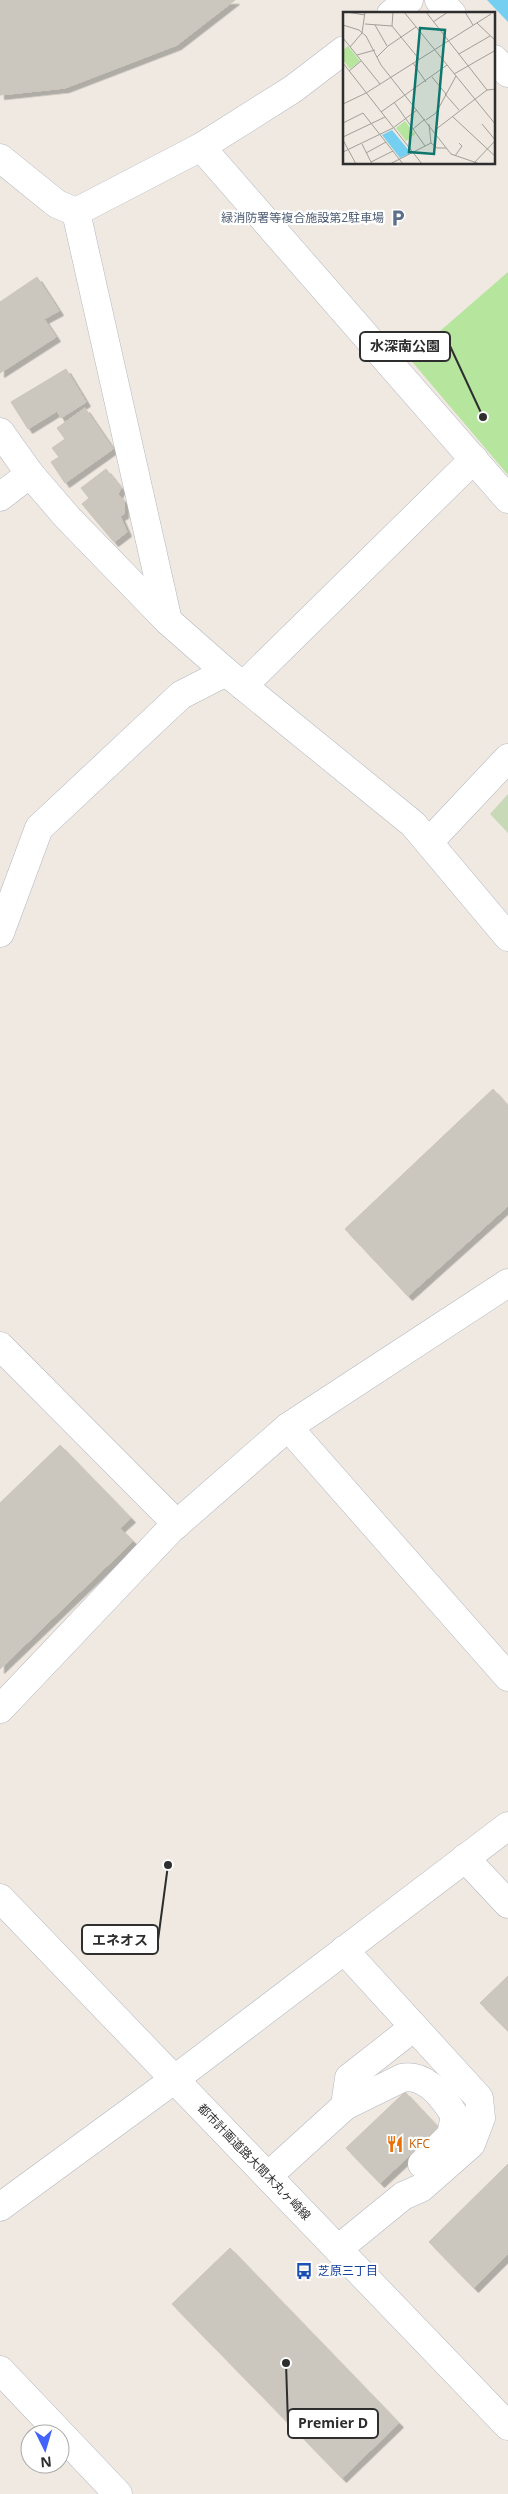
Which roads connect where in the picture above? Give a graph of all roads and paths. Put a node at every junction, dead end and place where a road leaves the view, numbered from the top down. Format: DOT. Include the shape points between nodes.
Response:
graph roads {
  1 [pos="409,0"];
  2 [pos="439,0"];
  3 [pos="394,12"];
  4 [pos="450,12"];
  5 [pos="343,51"];
  6 [pos="496,61"];
  7 [pos="508,73"];
  8 [pos="201,147"];
  9 [pos="0,158"];
  10 [pos="76,212"];
  11 [pos="0,432"];
  12 [pos="474,459"];
  13 [pos="30,474"];
  14 [pos="0,497"];
  15 [pos="508,499"];
  16 [pos="168,621"];
  17 [pos="235,679"];
  18 [pos="508,758"];
  19 [pos="428,842"];
  20 [pos="0,933"];
  21 [pos="508,937"];
  22 [pos="508,1283"];
  23 [pos="0,1346"];
  24 [pos="288,1427"];
  25 [pos="177,1524"];
  26 [pos="508,1677"];
  27 [pos="0,1709"];
  28 [pos="508,1826"];
  29 [pos="465,1858"];
  30 [pos="0,1898"];
  31 [pos="508,1904"];
  32 [pos="344,1950"];
  33 [pos="414,2027"];
  34 [pos="175,2079"];
  35 [pos="345,2106"];
  36 [pos="268,2176"];
  37 [pos="403,2196"];
  38 [pos="0,2206"];
  39 [pos="338,2249"];
  40 [pos="0,2370"];
  41 [pos="508,2426"];
  42 [pos="118,2494"];
  1 -- 3 [label="street"];
  2 -- 4 [label="street"];
  5 -- 8 [label="street" via="278,100"];
  6 -- 7 [label="street"];
  8 -- 10 [label="street"];
  8 -- 12 [label="street"];
  9 -- 10 [label="street" via="57,204"];
  10 -- 16 [label="street"];
  11 -- 13 [label="street"];
  12 -- 15 [label="street"];
  12 -- 17 [label="street"];
  13 -- 14 [label="street"];
  13 -- 16 [label="street"];
  16 -- 17 [label="street"];
  17 -- 19 [label="street" via="413,824"];
  17 -- 20 [label="street" via="181,695 39,828"];
  18 -- 19 [label="street"];
  19 -- 21 [label="street"];
  22 -- 24 [label="street"];
  23 -- 25 [label="street"];
  24 -- 25 [label="street"];
  24 -- 26 [label="street"];
  25 -- 27 [label="street"];
  28 -- 29 [label="street"];
  29 -- 31 [label="street"];
  29 -- 32 [label="street"];
  30 -- 34 [label="street, 都市計画道路大間木丸ヶ崎線"];
  32 -- 33 [label="street"];
  32 -- 34 [label="street"];
  33 -- 35 [label="street" via="349,2078"];
  33 -- 37 [label="street" via="479,2098 482,2118 471,2144 421,2188"];
  34 -- 36 [label="street, 都市計画道路大間木丸ヶ崎線"];
  34 -- 38 [label="street"];
  35 -- 36 [label="street"];
  35 -- 37 [label="street" via="412,2076 429,2085 450,2106 455,2116 451,2135 406,2178"];
  36 -- 39 [label="street, 都市計画道路大間木丸ヶ崎線"];
  37 -- 39 [label="street"];
  39 -- 41 [label="street, 都市計画道路大間木丸ヶ崎線"];
  40 -- 42 [label="street"];
}
